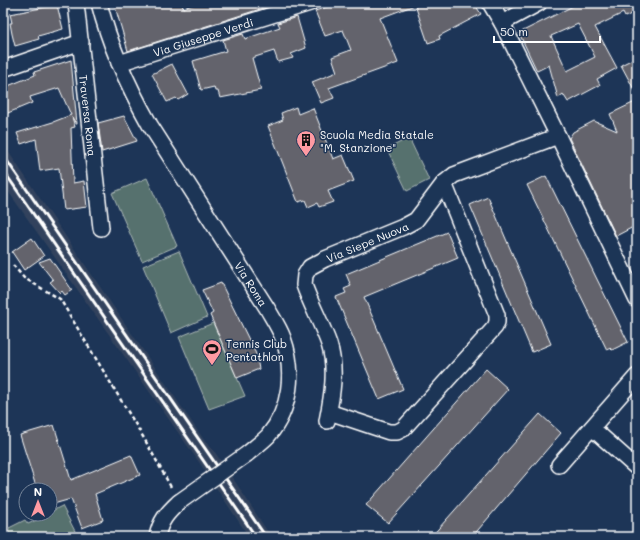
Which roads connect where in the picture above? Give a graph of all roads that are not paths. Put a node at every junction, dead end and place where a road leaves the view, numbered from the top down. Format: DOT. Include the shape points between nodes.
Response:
graph roads {
  1 [pos="76,3"];
  2 [pos="99,3"];
  3 [pos="310,3"];
  4 [pos="490,3"];
  5 [pos="539,3"];
  6 [pos="502,22"];
  7 [pos="81,42"];
  8 [pos="119,64"];
  9 [pos="3,69"];
  10 [pos="558,136"];
  11 [pos="444,183"];
  12 [pos="101,228"];
  13 [pos="637,300"];
  14 [pos="637,376"];
  15 [pos="592,428"];
  16 [pos="559,465"];
  17 [pos="637,468"];
  18 [pos="157,537"];
  1 -- 7 [label="street, Traversa Roma"];
  2 -- 8 [label="street, Via Roma"];
  3 -- 8 [label="street, Via Giuseppe Verdi"];
  4 -- 6 [label="street"];
  5 -- 6 [label="street"];
  6 -- 10 [label="street"];
  7 -- 9 [label="street"];
  7 -- 12 [label="street, Traversa Roma"];
  8 -- 18 [label="street, Via Roma, bridge" via="150,125 263,301 282,337 290,363 290,385 285,408 268,436 168,512 161,521"];
  10 -- 11 [label="street, Via Siepe Nuova" via="454,175"];
  10 -- 13 [label="street"];
  11 -- 11 [label="street, Via Siepe Nuova" via="416,220 324,259 310,267 305,275 304,285 333,362 328,416 389,432 403,429 495,327 497,315"];
  14 -- 15 [label="street"];
  15 -- 16 [label="street"];
  15 -- 17 [label="street"];
}
